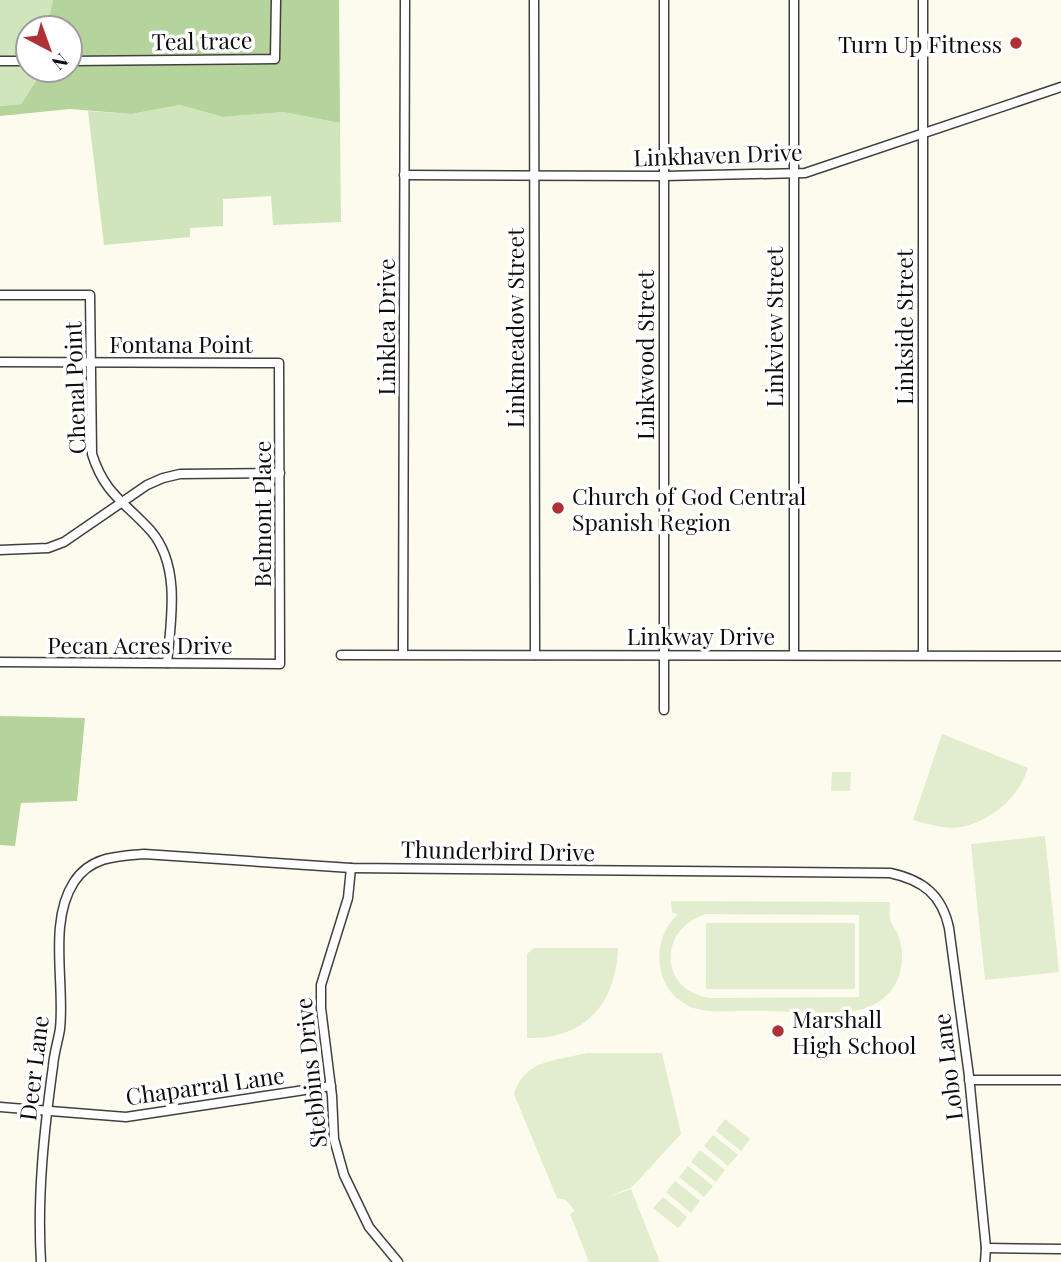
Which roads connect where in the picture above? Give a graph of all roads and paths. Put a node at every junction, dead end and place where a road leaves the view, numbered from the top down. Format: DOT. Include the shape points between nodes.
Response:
graph roads {
  1 [pos="276,0"];
  2 [pos="405,0"];
  3 [pos="534,0"];
  4 [pos="664,0"];
  5 [pos="794,0"];
  6 [pos="923,0"];
  7 [pos="84,61"];
  8 [pos="1061,88"];
  9 [pos="922,134"];
  10 [pos="792,173"];
  11 [pos="404,175"];
  12 [pos="533,175"];
  13 [pos="664,177"];
  14 [pos="0,295"];
  15 [pos="0,362"];
  16 [pos="90,362"];
  17 [pos="278,363"];
  18 [pos="280,474"];
  19 [pos="121,503"];
  20 [pos="0,550"];
  21 [pos="403,654"];
  22 [pos="663,654"];
  23 [pos="794,654"];
  24 [pos="923,654"];
  25 [pos="341,655"];
  26 [pos="535,655"];
  27 [pos="1061,656"];
  28 [pos="0,662"];
  29 [pos="167,663"];
  30 [pos="280,664"];
  31 [pos="664,710"];
  32 [pos="351,868"];
  33 [pos="75,881"];
  34 [pos="927,888"];
  35 [pos="969,1080"];
  36 [pos="1061,1080"];
  37 [pos="331,1086"];
  38 [pos="0,1107"];
  39 [pos="47,1109"];
  40 [pos="986,1248"];
  41 [pos="1061,1249"];
  42 [pos="41,1262"];
  43 [pos="398,1262"];
  44 [pos="985,1262"];
  1 -- 7 [label="street, Teal trace" via="275,59"];
  2 -- 11 [label="street, Linklea Drive"];
  3 -- 12 [label="street, Linkmeadow Street"];
  4 -- 13 [label="street, Linkwood Street"];
  5 -- 10 [label="street, Linkview Street"];
  6 -- 9 [label="street, Linkside Street"];
  8 -- 9 [label="street, Linkhaven Drive"];
  9 -- 10 [label="street, Linkhaven Drive" via="805,173"];
  9 -- 24 [label="street, Linkside Street"];
  10 -- 13 [label="street, Linkhaven Drive"];
  10 -- 23 [label="street, Linkview Street"];
  11 -- 12 [label="street, Linkhaven Drive"];
  11 -- 21 [label="street, Linklea Drive"];
  12 -- 13 [label="street, Linkhaven Drive"];
  12 -- 26 [label="street, Linkmeadow Street"];
  13 -- 22 [label="street, Linkwood Street"];
  14 -- 16 [label="street, Chenal Point" via="90,295"];
  15 -- 16 [label="street, Fontana Point"];
  16 -- 17 [label="street, Fontana Point"];
  16 -- 19 [label="street, Chenal Point" via="92,454 101,478"];
  17 -- 18 [label="street, Belmont Place"];
  18 -- 19 [label="street" via="180,474 155,481"];
  18 -- 30 [label="street, Belmont Place"];
  19 -- 20 [label="street" via="64,542 47,548"];
  19 -- 29 [label="street, Chenal Point" via="154,535 166,558 171,615"];
  21 -- 25 [label="street, Linkway Drive"];
  21 -- 26 [label="street, Linkway Drive"];
  22 -- 23 [label="street, Linkway Drive"];
  22 -- 26 [label="street, Linkway Drive"];
  22 -- 31 [label="street, Linkwood Street"];
  23 -- 24 [label="street, Linkway Drive"];
  24 -- 27 [label="street, Linkway Drive"];
  28 -- 29 [label="street, Pecan Acres Drive"];
  29 -- 30 [label="street, Pecan Acres Drive"];
  32 -- 33 [label="street, Thunderbird Drive" via="115,855 83,870"];
  32 -- 34 [label="street, Thunderbird Drive" via="890,873 912,878"];
  32 -- 37 [label="street, Stebbins Drive" via="348,898 321,985"];
  33 -- 39 [label="street, Deer Lane" via="66,895 60,922 60,1029"];
  34 -- 35 [label="street, Lobo Lane" via="946,912"];
  35 -- 36 [label="street"];
  35 -- 40 [label="street, Lobo Lane"];
  37 -- 39 [label="street, Chaparral Lane" via="125,1116"];
  37 -- 43 [label="street, Stebbins Drive" via="340,1164 369,1227"];
  38 -- 39 [label="street, Chaparral Lane"];
  39 -- 42 [label="street, Deer Lane" via="40,1183"];
  40 -- 41 [label="street"];
  40 -- 44 [label="street, Lobo Lane"];
}
